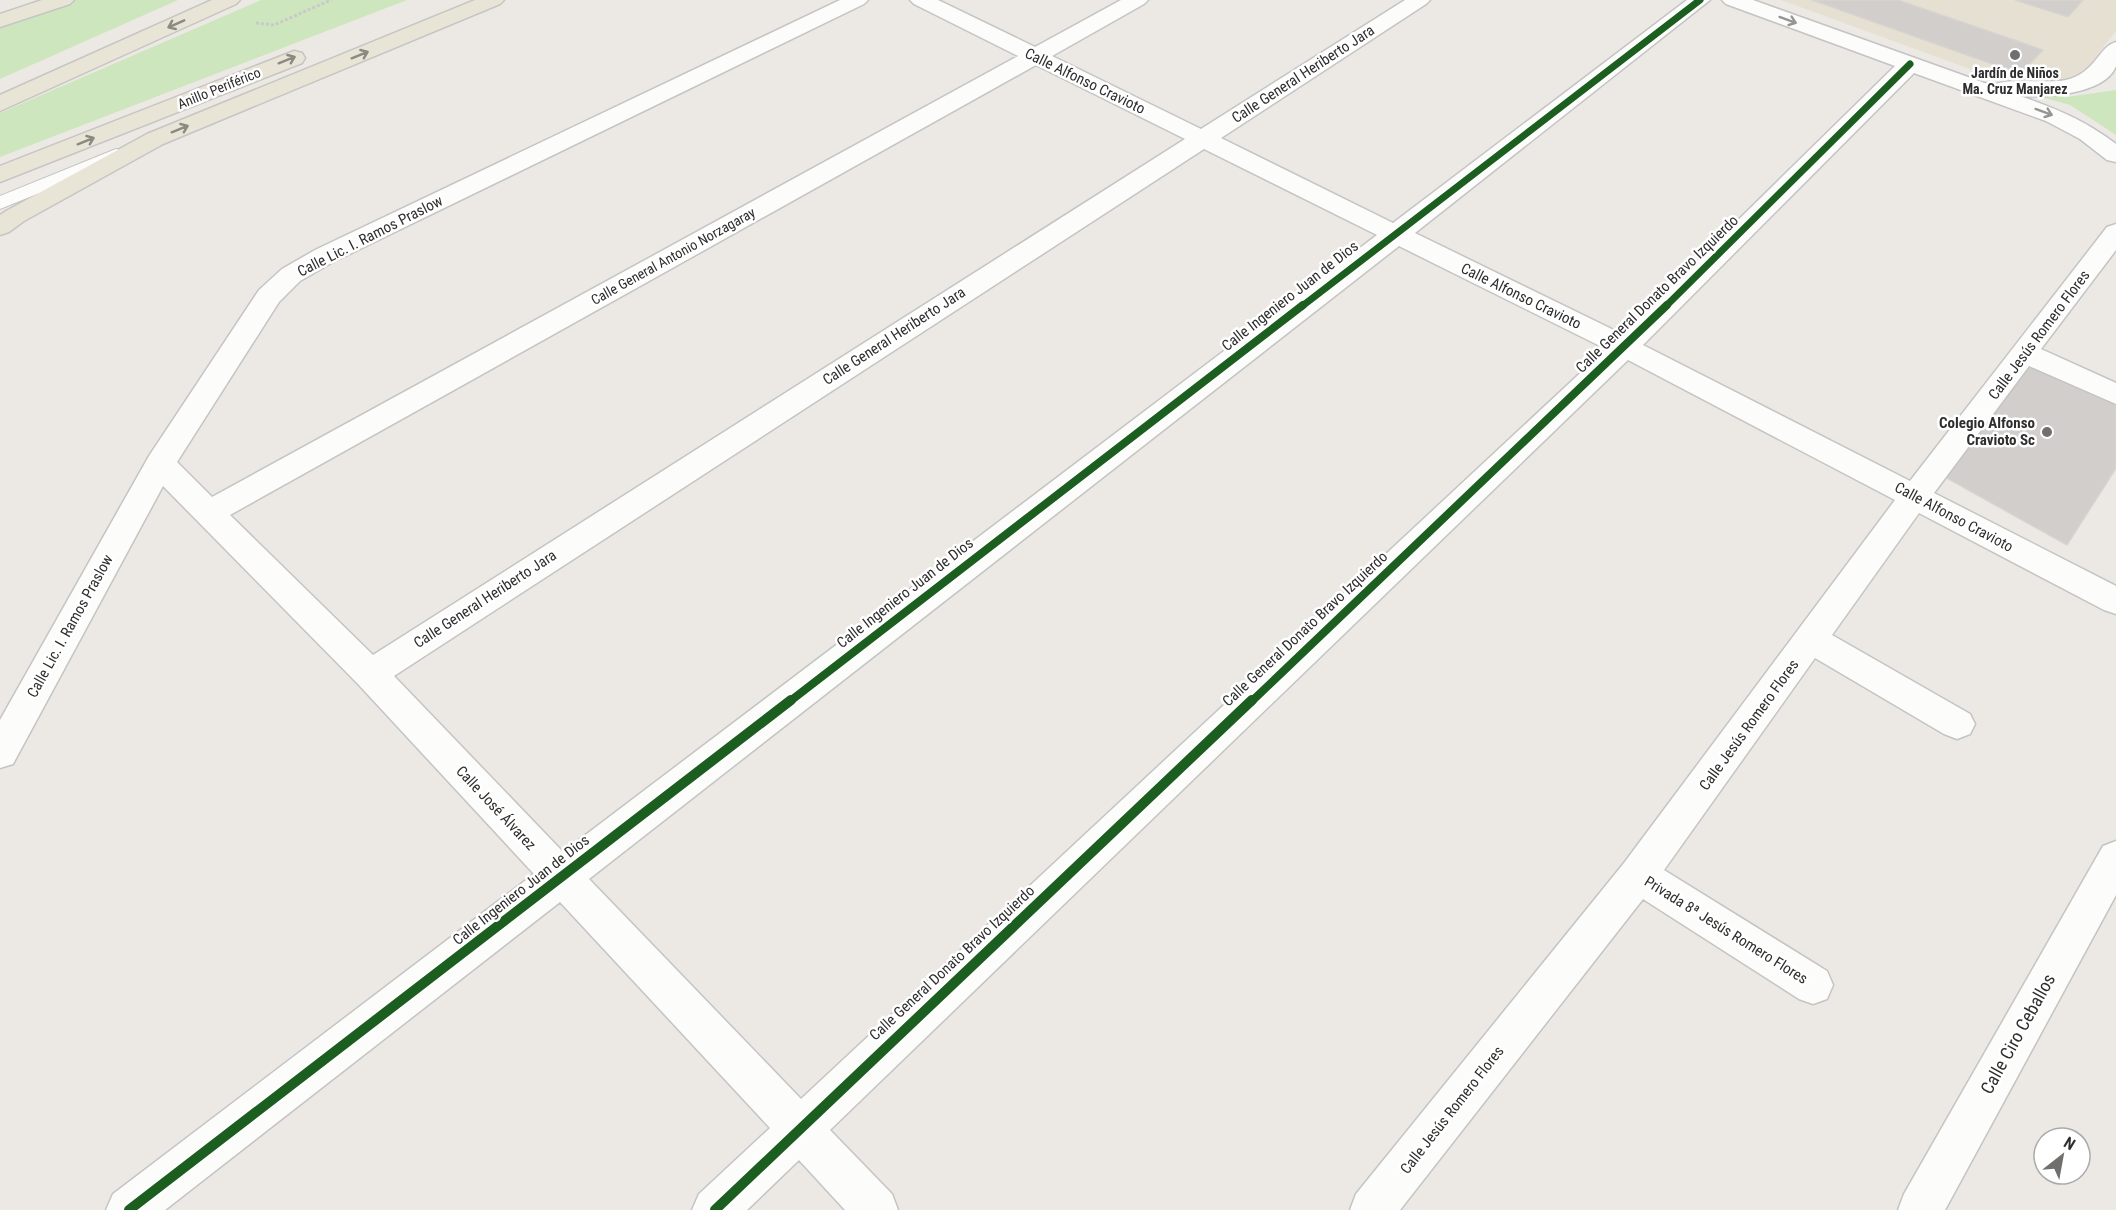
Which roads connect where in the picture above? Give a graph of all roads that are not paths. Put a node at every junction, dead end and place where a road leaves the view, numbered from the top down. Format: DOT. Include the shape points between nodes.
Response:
graph roads {
  1 [pos="63,0"];
  2 [pos="229,0"];
  3 [pos="438,0"];
  4 [pos="493,0"];
  5 [pos="857,0"];
  6 [pos="921,0"];
  7 [pos="1137,0"];
  8 [pos="1419,0"];
  9 [pos="1700,0"];
  10 [pos="1733,0"];
  11 [pos="405,13"];
  12 [pos="0,21"];
  13 [pos="317,48"];
  14 [pos="2116,49"];
  15 [pos="1036,57"];
  16 [pos="1910,64"];
  17 [pos="1972,85"];
  18 [pos="0,104"];
  19 [pos="155,139"];
  20 [pos="1201,139"];
  21 [pos="2116,155"];
  22 [pos="0,175"];
  23 [pos="0,203"];
  24 [pos="0,227"];
  25 [pos="2116,232"];
  26 [pos="1395,234"];
  27 [pos="1625,347"];
  28 [pos="2025,353"];
  29 [pos="2116,394"];
  30 [pos="160,464"];
  31 [pos="1915,496"];
  32 [pos="209,512"];
  33 [pos="2116,601"];
  34 [pos="1812,640"];
  35 [pos="370,674"];
  36 [pos="1957,724"];
  37 [pos="0,753"];
  38 [pos="2116,858"];
  39 [pos="1638,875"];
  40 [pos="561,878"];
  41 [pos="1813,985"];
  42 [pos="800,1127"];
  43 [pos="129,1210"];
  44 [pos="715,1210"];
  45 [pos="876,1210"];
  46 [pos="1372,1210"];
  47 [pos="1920,1210"];
  1 -- 12 [label="main road"];
  2 -- 18 [label="main road, one-way"];
  3 -- 11 [label="main road"];
  19 -- 4 [label="main road, one-way"];
  5 -- 30 [label="street, Calle Lic. I. Ramos Praslow" via="291,275 269,296"];
  6 -- 15 [label="street, Calle Alfonso Cravioto"];
  7 -- 15 [label="street, Calle General Antonio Norzagaray"];
  8 -- 20 [label="street, Calle General Heriberto Jara"];
  9 -- 26 [label="street, Calle Ingeniero Juan de Dios"];
  10 -- 16 [label="street, one-way"];
  22 -- 13 [label="main road, Anillo Periférico, one-way"];
  14 -- 17 [label="street" via="2097,74 2060,88"];
  15 -- 20 [label="street, Calle Alfonso Cravioto"];
  15 -- 32 [label="street, Calle General Antonio Norzagaray"];
  16 -- 17 [label="street"];
  16 -- 27 [label="street, Calle General Donato Bravo Izquierdo"];
  17 -- 21 [label="street, one-way" via="2054,116"];
  19 -- 23 [label="lane"];
  19 -- 24 [label="main road"];
  20 -- 26 [label="street, Calle Alfonso Cravioto"];
  20 -- 35 [label="street, Calle General Heriberto Jara"];
  25 -- 28 [label="street, Calle Jesús Romero Flores"];
  26 -- 27 [label="street, Calle Alfonso Cravioto"];
  26 -- 40 [label="street, Calle Ingeniero Juan de Dios"];
  27 -- 31 [label="street, Calle Alfonso Cravioto"];
  27 -- 42 [label="street, Calle General Donato Bravo Izquierdo"];
  28 -- 29 [label="street"];
  28 -- 31 [label="street, Calle Jesús Romero Flores"];
  30 -- 32 [label="street, Calle José Álvarez"];
  30 -- 37 [label="street, Calle Lic. I. Ramos Praslow"];
  31 -- 33 [label="street, Calle Alfonso Cravioto"];
  31 -- 34 [label="street, Calle Jesús Romero Flores"];
  32 -- 35 [label="street, Calle José Álvarez"];
  34 -- 36 [label="street"];
  34 -- 39 [label="street, Calle Jesús Romero Flores"];
  35 -- 40 [label="street, Calle José Álvarez"];
  38 -- 47 [label="street, Calle Ciro Ceballos"];
  39 -- 41 [label="street, Privada 8ª Jesús Romero Flores"];
  39 -- 46 [label="street, Calle Jesús Romero Flores"];
  40 -- 42 [label="street, Calle José Álvarez"];
  40 -- 43 [label="street, Calle Ingeniero Juan de Dios"];
  42 -- 44 [label="street, Calle General Donato Bravo Izquierdo"];
  42 -- 45 [label="street, Calle José Álvarez"];
}
